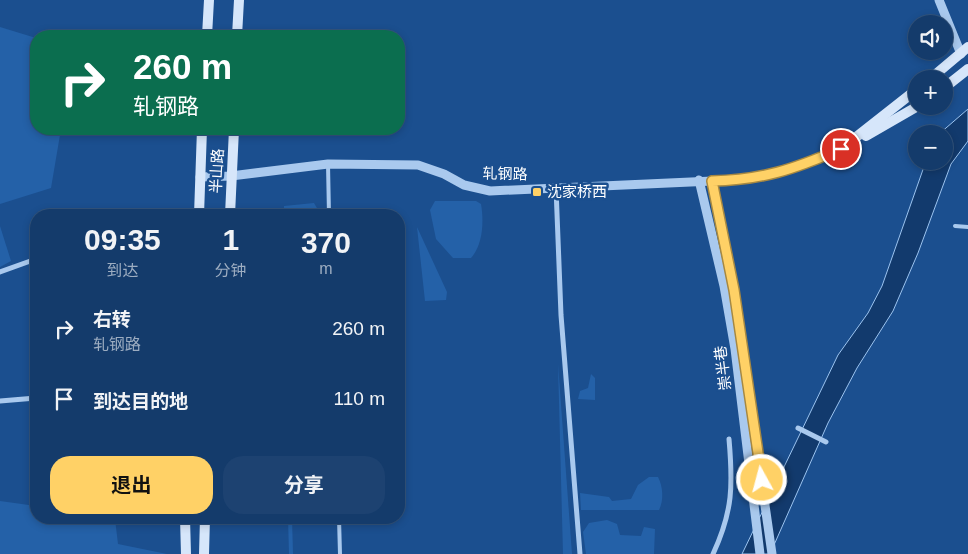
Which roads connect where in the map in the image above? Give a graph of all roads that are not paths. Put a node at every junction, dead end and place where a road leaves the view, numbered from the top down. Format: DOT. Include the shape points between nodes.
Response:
graph roads {
  1 [pos="209,0"];
  2 [pos="239,0"];
  3 [pos="939,0"];
  4 [pos="207,30"];
  5 [pos="237,30"];
  6 [pos="964,51"];
  7 [pos="968,69"];
  8 [pos="941,70"];
  9 [pos="953,81"];
  10 [pos="908,96"];
  11 [pos="908,112"];
  12 [pos="202,135"];
  13 [pos="234,135"];
  14 [pos="841,149"];
  15 [pos="328,164"];
  16 [pos="232,176"];
  17 [pos="200,177"];
  18 [pos="699,180"];
  19 [pos="712,181"];
  20 [pos="556,188"];
  21 [pos="197,209"];
  22 [pos="230,209"];
  23 [pos="329,209"];
  24 [pos="955,226"];
  25 [pos="968,227"];
  26 [pos="30,261"];
  27 [pos="0,272"];
  28 [pos="30,398"];
  29 [pos="0,401"];
  30 [pos="798,428"];
  31 [pos="729,439"];
  32 [pos="826,442"];
  33 [pos="185,524"];
  34 [pos="205,524"];
  35 [pos="339,524"];
  36 [pos="186,554"];
  37 [pos="204,554"];
  38 [pos="340,554"];
  39 [pos="580,554"];
  40 [pos="713,554"];
  41 [pos="760,554"];
  42 [pos="772,554"];
  1 -- 4 [label="main road"];
  2 -- 5 [label="main road"];
  3 -- 6 [label="street"];
  6 -- 8 [label="main road"];
  7 -- 9 [label="main road"];
  10 -- 14 [label="main road"];
  11 -- 14 [label="main road"];
  12 -- 17 [label="main road, 半山路"];
  13 -- 16 [label="main road, 半山路"];
  14 -- 19 [label="street, 轧钢路" via="754,179"];
  15 -- 16 [label="street, 轧钢路"];
  15 -- 20 [label="street, 轧钢路" via="418,165 464,185 490,190"];
  15 -- 23 [label="lane"];
  16 -- 17 [label="street, 轧钢路"];
  16 -- 22 [label="main road, 半山路"];
  17 -- 21 [label="main road, 半山路"];
  18 -- 19 [label="street, 轧钢路"];
  18 -- 20 [label="street, 轧钢路"];
  18 -- 41 [label="street, 崇半巷" via="731,321"];
  19 -- 42 [label="street, 崇半巷" via="734,290"];
  20 -- 39 [label="street" via="561,315"];
  24 -- 25 [label="lane"];
  26 -- 27 [label="street"];
  28 -- 29 [label="street"];
  30 -- 32 [label="street"];
  31 -- 40 [label="street" via="733,480 729,508"];
  33 -- 36 [label="main road"];
  34 -- 37 [label="main road"];
  35 -- 38 [label="lane"];
}
